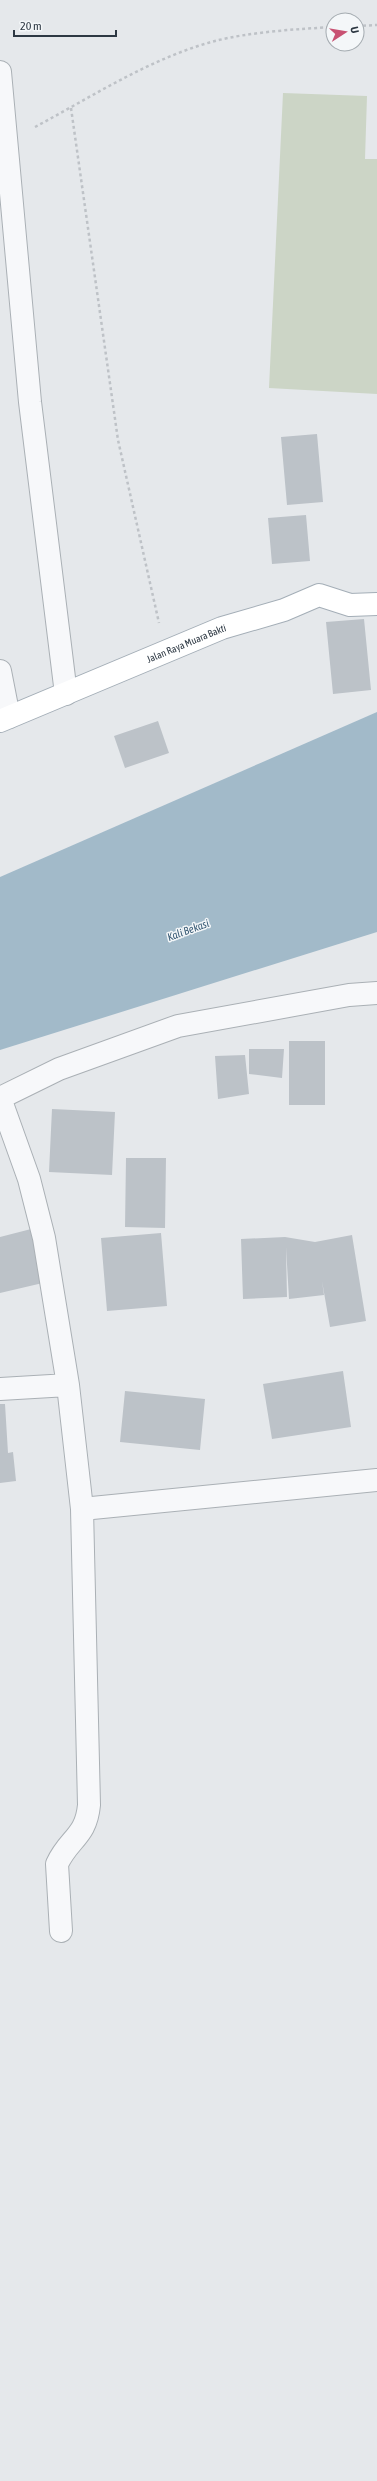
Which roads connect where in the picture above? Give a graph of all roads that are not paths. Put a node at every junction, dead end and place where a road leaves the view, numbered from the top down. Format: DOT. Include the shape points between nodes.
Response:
graph roads {
  1 [pos="0,78"];
  2 [pos="377,604"];
  3 [pos="0,671"];
  4 [pos="66,694"];
  5 [pos="5,719"];
  6 [pos="377,993"];
  7 [pos="0,1098"];
  8 [pos="68,1385"];
  9 [pos="0,1389"];
  10 [pos="377,1480"];
  11 [pos="82,1509"];
  12 [pos="61,1931"];
  1 -- 4 [label="street" via="30,402"];
  2 -- 4 [label="main road, Jalan Raya Muara Bakti" via="350,605 318,595 284,610 222,628"];
  3 -- 5 [label="street"];
  4 -- 5 [label="main road, Jalan Raya Muara Bakti"];
  6 -- 7 [label="street" via="349,995 178,1026 59,1069"];
  7 -- 8 [label="street" via="29,1179 44,1238"];
  8 -- 9 [label="street"];
  8 -- 11 [label="street"];
  10 -- 11 [label="street"];
  11 -- 12 [label="street" via="89,1805 84,1828 57,1864"];
}
